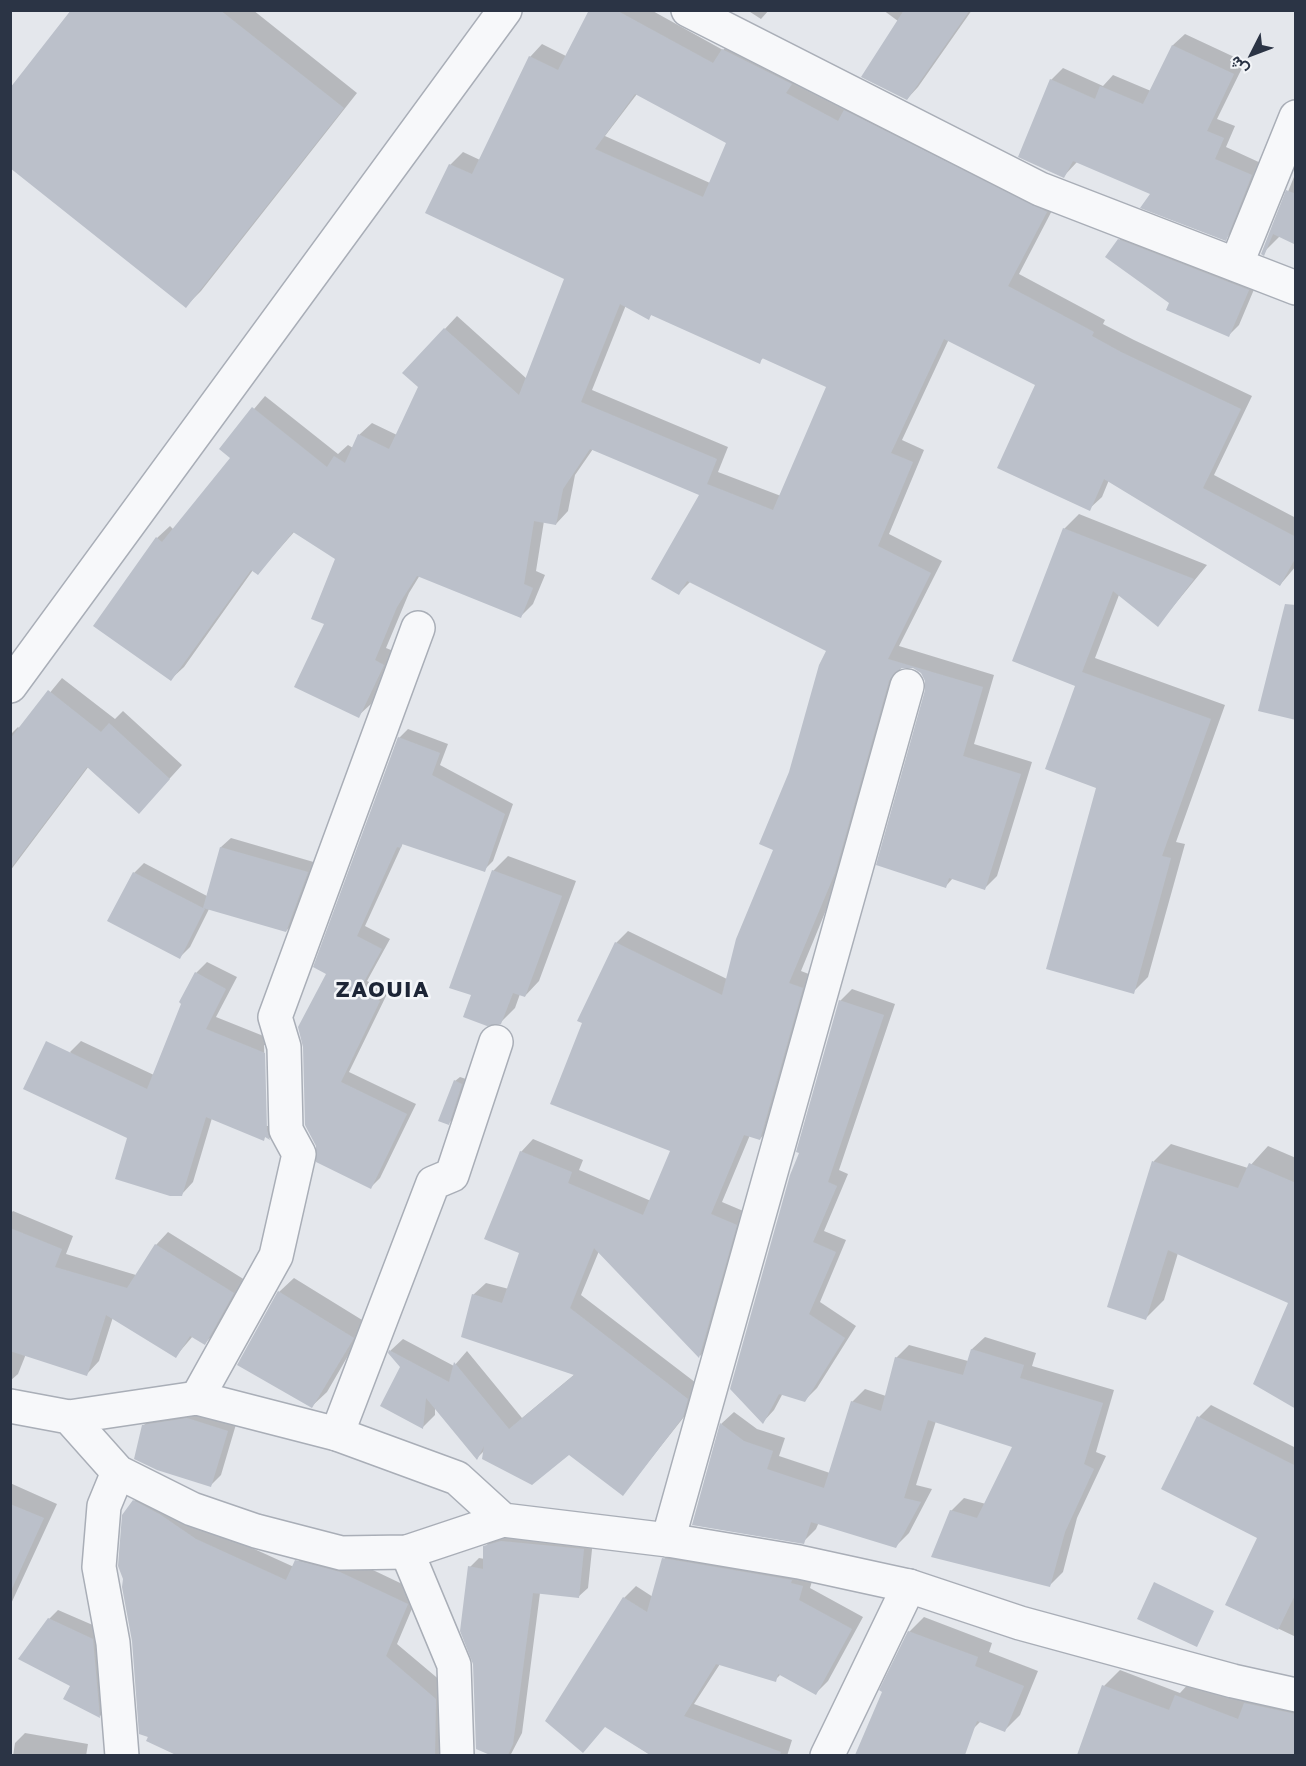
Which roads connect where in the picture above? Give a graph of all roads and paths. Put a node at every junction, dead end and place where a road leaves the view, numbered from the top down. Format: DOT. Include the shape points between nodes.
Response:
graph roads {
  1 [pos="505,10"];
  2 [pos="688,10"];
  3 [pos="1296,117"];
  4 [pos="1236,265"];
  5 [pos="1296,288"];
  6 [pos="418,628"];
  7 [pos="10,686"];
  8 [pos="907,686"];
  9 [pos="496,1042"];
  10 [pos="196,1398"];
  11 [pos="10,1406"];
  12 [pos="69,1417"];
  13 [pos="337,1434"];
  14 [pos="118,1472"];
  15 [pos="503,1520"];
  16 [pos="668,1540"];
  17 [pos="407,1552"];
  18 [pos="909,1586"];
  19 [pos="1296,1695"];
  20 [pos="122,1755"];
  21 [pos="457,1755"];
  22 [pos="828,1755"];
  1 -- 7 [label="street"];
  2 -- 4 [label="street" via="1040,189"];
  3 -- 4 [label="street"];
  4 -- 5 [label="street"];
  6 -- 10 [label="street" via="275,1017 284,1047 286,1130 299,1154 276,1256"];
  8 -- 16 [label="street"];
  9 -- 13 [label="street" via="452,1175 434,1183"];
  10 -- 12 [label="street"];
  10 -- 13 [label="street"];
  11 -- 12 [label="street"];
  12 -- 14 [label="street"];
  13 -- 15 [label="street" via="457,1478"];
  14 -- 17 [label="street" via="192,1509 256,1531 341,1553"];
  14 -- 20 [label="street" via="104,1506 99,1567 112,1643"];
  15 -- 16 [label="street"];
  15 -- 17 [label="street"];
  16 -- 18 [label="street"];
  17 -- 21 [label="street" via="454,1665"];
  18 -- 19 [label="street" via="1020,1623"];
  18 -- 22 [label="street"];
}
